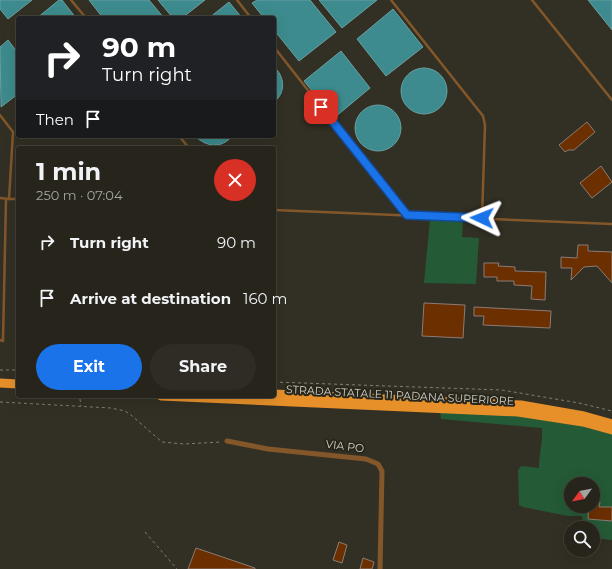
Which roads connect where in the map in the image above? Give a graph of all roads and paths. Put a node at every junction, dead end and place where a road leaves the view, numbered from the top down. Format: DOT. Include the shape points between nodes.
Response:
graph roads {
  1 [pos="71,0"];
  2 [pos="237,0"];
  3 [pos="391,0"];
  4 [pos="532,0"];
  5 [pos="84,16"];
  6 [pos="249,16"];
  7 [pos="276,50"];
  8 [pos="612,100"];
  9 [pos="0,116"];
  10 [pos="0,198"];
  11 [pos="8,199"];
  12 [pos="16,199"];
  13 [pos="276,210"];
  14 [pos="407,215"];
  15 [pos="482,218"];
  16 [pos="612,224"];
  17 [pos="0,340"];
  18 [pos="0,370"];
  19 [pos="16,370"];
  20 [pos="276,382"];
  21 [pos="0,383"];
  22 [pos="16,384"];
  23 [pos="0,389"];
  24 [pos="16,390"];
  25 [pos="276,394"];
  26 [pos="206,398"];
  27 [pos="80,399"];
  28 [pos="0,402"];
  29 [pos="81,406"];
  30 [pos="612,411"];
  31 [pos="612,424"];
  32 [pos="612,430"];
  33 [pos="227,441"];
  34 [pos="145,532"];
  35 [pos="177,569"];
  36 [pos="380,569"];
  1 -- 5 [label="lane"];
  2 -- 6 [label="lane"];
  3 -- 15 [label="lane" via="484,116"];
  4 -- 8 [label="lane"];
  7 -- 14 [label="lane"];
  9 -- 11 [label="lane" via="13,132"];
  10 -- 11 [label="lane"];
  11 -- 12 [label="lane"];
  11 -- 17 [label="lane" via="3,340"];
  13 -- 14 [label="lane"];
  14 -- 15 [label="lane"];
  15 -- 16 [label="lane"];
  18 -- 19 [label="path"];
  20 -- 30 [label="path" via="502,390 579,402"];
  21 -- 22 [label="highway"];
  23 -- 24 [label="highway"];
  25 -- 31 [label="highway, STRADA STATALE 11 PADANA SUPERIORE" via="521,405 584,416"];
  26 -- 32 [label="highway, STRADA STATALE 11 PADANA SUPERIORE" via="518,412 583,422"];
  27 -- 29 [label="path"];
  28 -- 29 [label="path"];
  29 -- 33 [label="path" via="125,411 162,442 184,444"];
  33 -- 36 [label="street, VIA PO" via="268,449 366,459 378,464 382,471"];
  34 -- 35 [label="path"];
}
